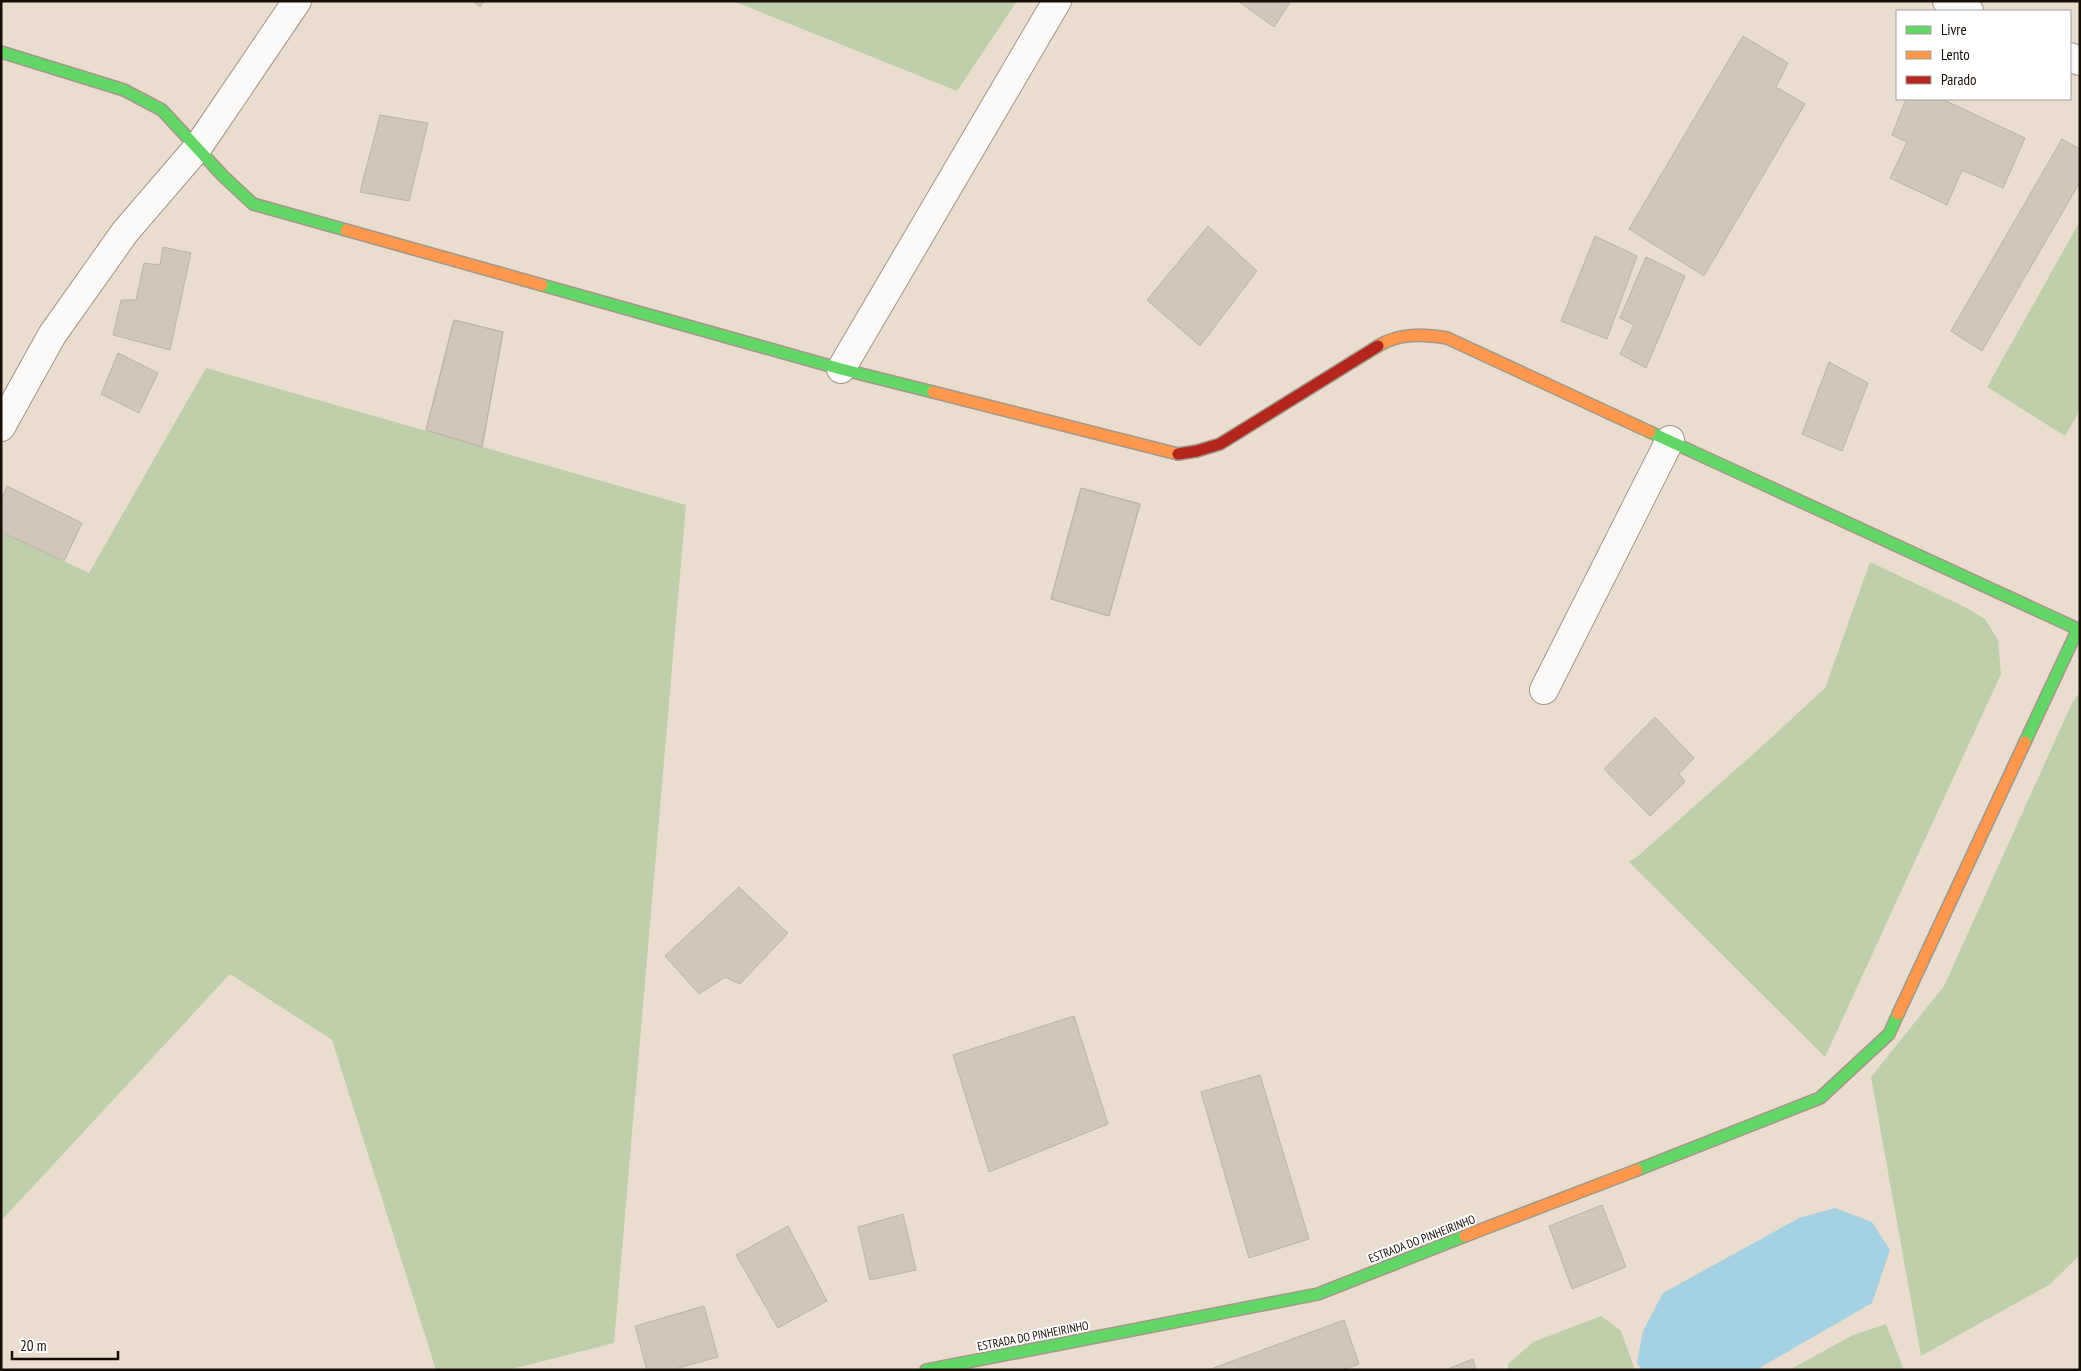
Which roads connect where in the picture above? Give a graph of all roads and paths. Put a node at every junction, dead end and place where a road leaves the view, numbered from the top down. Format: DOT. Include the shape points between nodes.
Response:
graph roads {
  1 [pos="297,1"];
  2 [pos="1057,1"];
  3 [pos="1947,1"];
  4 [pos="1967,10"];
  5 [pos="1,52"];
  6 [pos="198,147"];
  7 [pos="841,369"];
  8 [pos="1,427"];
  9 [pos="1670,440"];
  10 [pos="2079,630"];
  11 [pos="1544,690"];
  12 [pos="926,1370"];
  1 -- 6 [label="street"];
  2 -- 7 [label="street"];
  3 -- 4 [label="street"];
  5 -- 6 [label="street" via="124,90 162,110"];
  6 -- 7 [label="street" via="254,204"];
  6 -- 8 [label="street" via="125,232 52,336"];
  7 -- 9 [label="street" via="1175,454 1220,444 1383,343 1420,333 1447,338"];
  9 -- 10 [label="street"];
  9 -- 11 [label="street"];
  10 -- 12 [label="street, ESTRADA DO PINHEIRINHO" via="1889,1034 1820,1098 1318,1294"];
}
